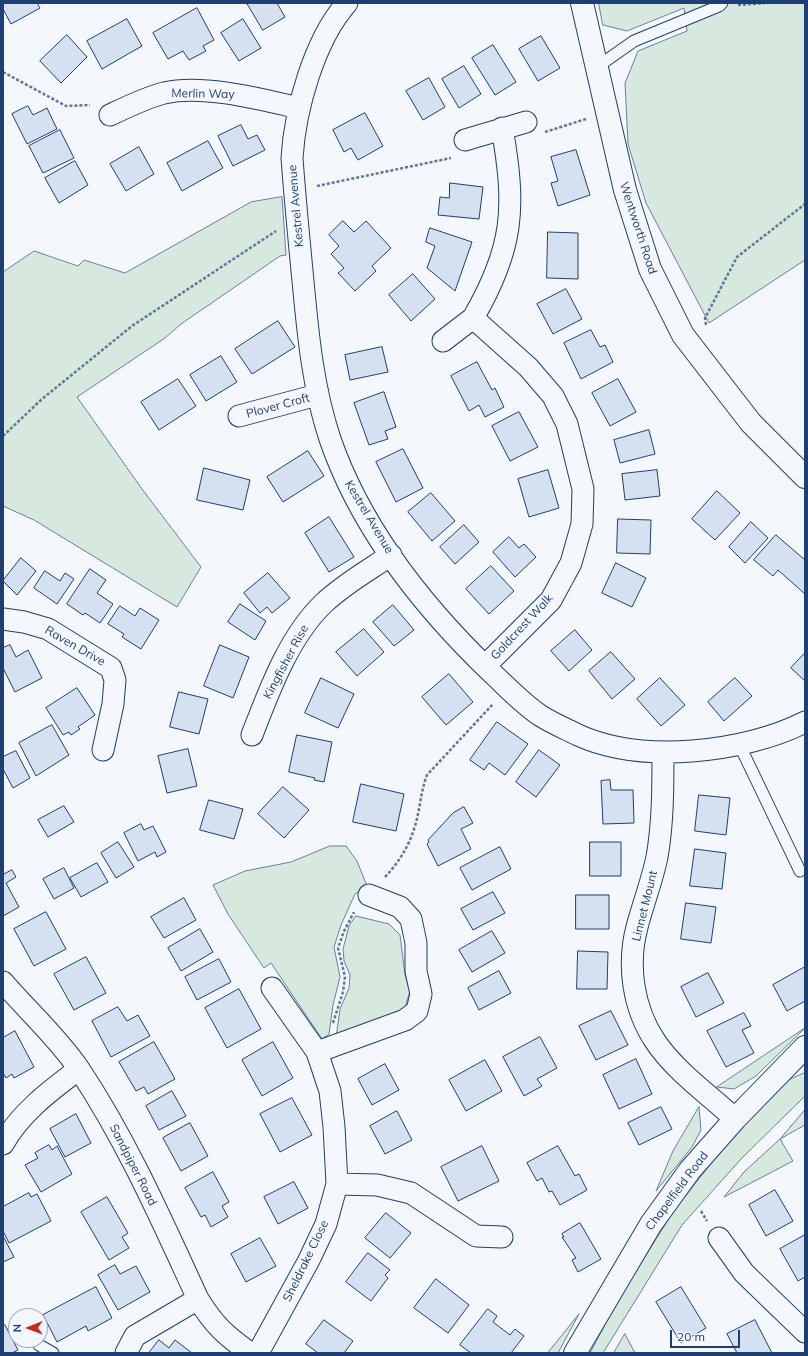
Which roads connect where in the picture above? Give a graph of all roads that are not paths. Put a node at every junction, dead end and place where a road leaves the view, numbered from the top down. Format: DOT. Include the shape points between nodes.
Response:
graph roads {
  1 [pos="347,3"];
  2 [pos="582,3"];
  3 [pos="721,5"];
  4 [pos="597,67"];
  5 [pos="299,108"];
  6 [pos="110,115"];
  7 [pos="526,122"];
  8 [pos="502,128"];
  9 [pos="465,140"];
  10 [pos="474,318"];
  11 [pos="443,340"];
  12 [pos="317,395"];
  13 [pos="239,416"];
  14 [pos="805,477"];
  15 [pos="391,555"];
  16 [pos="3,619"];
  17 [pos="485,666"];
  18 [pos="805,722"];
  19 [pos="252,735"];
  20 [pos="740,744"];
  21 [pos="103,750"];
  22 [pos="663,752"];
  23 [pos="800,870"];
  24 [pos="369,895"];
  25 [pos="3,982"];
  26 [pos="272,988"];
  27 [pos="805,1047"];
  28 [pos="318,1052"];
  29 [pos="79,1069"];
  30 [pos="735,1118"];
  31 [pos="3,1144"];
  32 [pos="337,1184"];
  33 [pos="502,1237"];
  34 [pos="719,1238"];
  35 [pos="198,1299"];
  36 [pos="805,1332"];
  37 [pos="43,1348"];
  38 [pos="53,1353"];
  39 [pos="126,1353"];
  40 [pos="250,1353"];
  41 [pos="258,1353"];
  42 [pos="575,1353"];
  1 -- 5 [label="street, Kestrel Avenue" via="323,39"];
  2 -- 4 [label="street, Wentworth Road"];
  3 -- 4 [label="lane" via="634,41"];
  4 -- 14 [label="street, Wentworth Road" via="625,190 650,269 683,335 751,423"];
  5 -- 6 [label="street, Merlin Way" via="238,94 191,91 165,93"];
  5 -- 12 [label="street, Kestrel Avenue" via="293,152 297,224"];
  7 -- 8 [label="street"];
  8 -- 9 [label="street"];
  8 -- 10 [label="street" via="511,198 509,231 489,291"];
  10 -- 11 [label="street"];
  10 -- 17 [label="street, Goldcrest Walk" via="528,367 553,396 567,424 583,489 582,524 571,563 551,600"];
  12 -- 13 [label="street, Plover Croft"];
  12 -- 15 [label="street, Kestrel Avenue" via="330,440 346,478 366,517"];
  15 -- 17 [label="street, Kestrel Avenue" via="448,628"];
  15 -- 19 [label="street, Kingfisher Rise" via="347,584 324,603 304,625 270,688"];
  16 -- 21 [label="street, Raven Drive" via="48,629 111,668 115,680 113,704"];
  17 -- 22 [label="street, Kestrel Avenue" via="541,716 580,736 620,748"];
  18 -- 20 [label="street, Kestrel Avenue"];
  20 -- 22 [label="street, Kestrel Avenue"];
  20 -- 23 [label="lane"];
  22 -- 30 [label="street, Linnet Mount" via="657,856 637,928 632,962 634,993 642,1017 655,1041 676,1065"];
  24 -- 28 [label="street" via="400,907 411,919 421,994 417,1011 405,1020"];
  25 -- 29 [label="street, Sandpiper Road"];
  26 -- 28 [label="street, Sheldrake Close"];
  27 -- 30 [label="street, Chapelfield Road"];
  28 -- 32 [label="street, Sheldrake Close" via="330,1092"];
  29 -- 31 [label="street" via="38,1101 11,1129"];
  29 -- 35 [label="street, Sandpiper Road" via="130,1157"];
  30 -- 42 [label="street, Chapelfield Road" via="690,1170 651,1224"];
  32 -- 33 [label="street" via="377,1185 411,1193 476,1236"];
  32 -- 41 [label="street, Sheldrake Close" via="326,1224"];
  34 -- 36 [label="street" via="744,1273"];
  35 -- 39 [label="street" via="135,1336"];
  35 -- 40 [label="street, Sandpiper Road" via="210,1320"];
  37 -- 38 [label="lane"];
}
